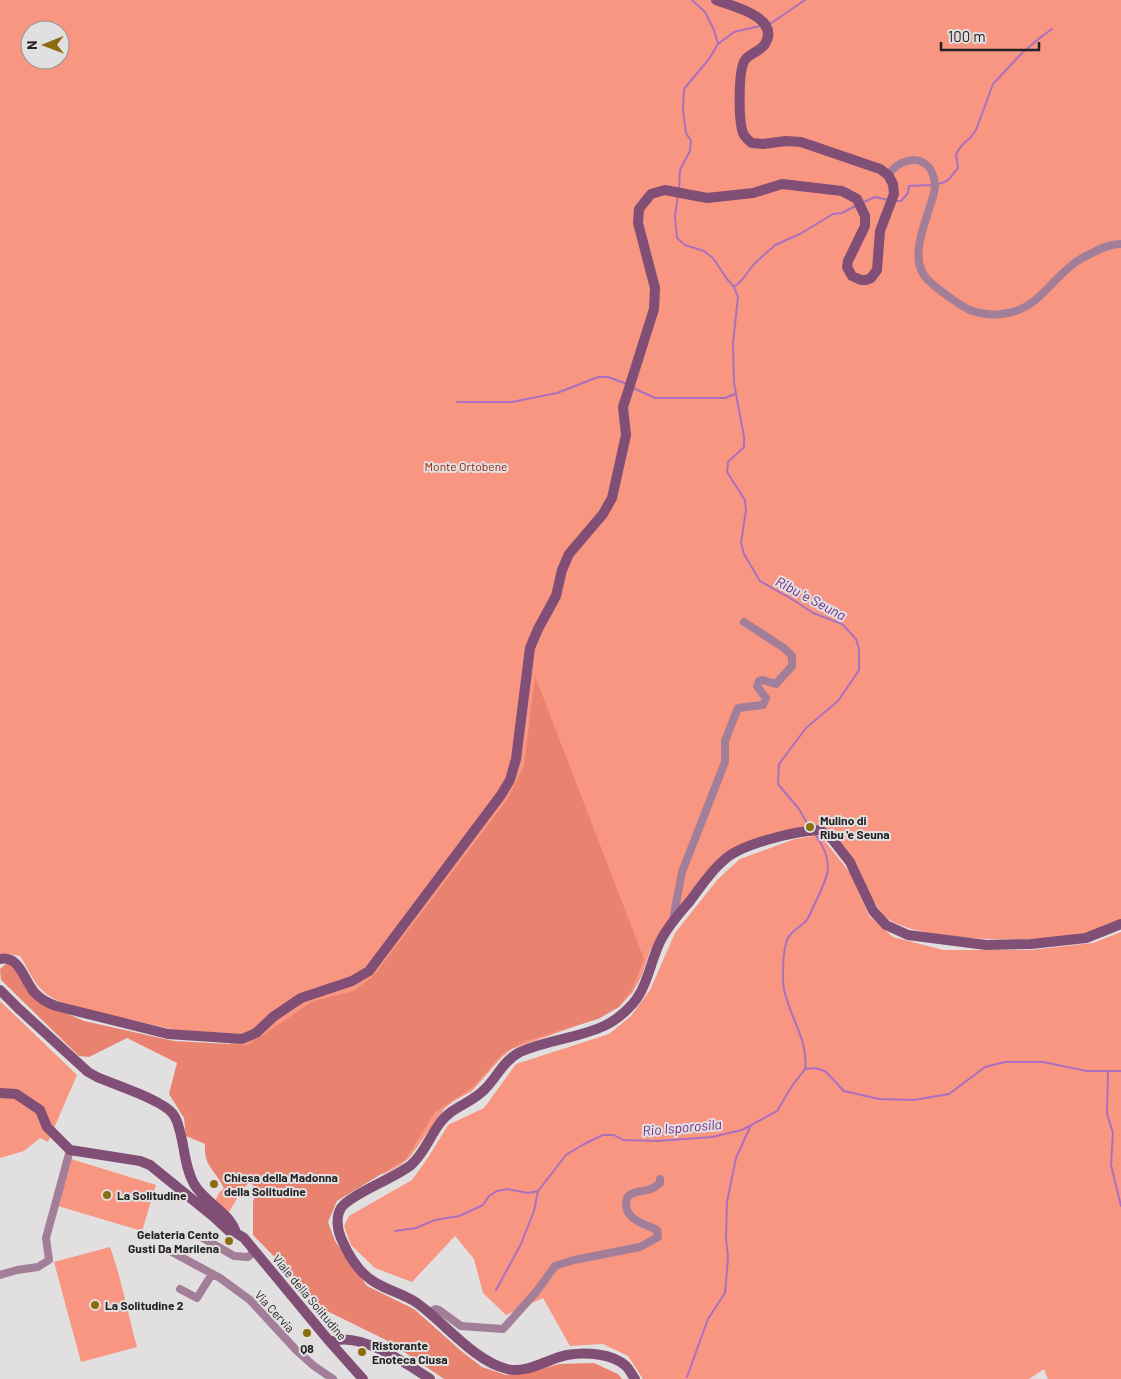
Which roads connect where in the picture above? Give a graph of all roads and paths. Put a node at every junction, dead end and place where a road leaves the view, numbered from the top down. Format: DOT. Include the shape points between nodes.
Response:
graph roads {
  1 [pos="716,0"];
  2 [pos="888,175"];
  3 [pos="1121,244"];
  4 [pos="744,622"];
  5 [pos="673,922"];
  6 [pos="1121,924"];
  7 [pos="0,959"];
  8 [pos="0,990"];
  9 [pos="0,1093"];
  10 [pos="70,1150"];
  11 [pos="660,1179"];
  12 [pos="236,1233"];
  13 [pos="203,1238"];
  14 [pos="170,1251"];
  15 [pos="255,1252"];
  16 [pos="212,1274"];
  17 [pos="0,1275"];
  18 [pos="180,1289"];
  19 [pos="429,1312"];
  20 [pos="330,1342"];
  21 [pos="332,1379"];
  22 [pos="363,1379"];
  23 [pos="430,1379"];
  24 [pos="635,1379"];
  1 -- 2 [label="street" via="752,13 763,20 768,32 766,43 746,58 741,68 740,123 752,144 801,142 880,169"];
  2 -- 3 [label="street" via="900,162 921,161 927,166 935,184 918,261 929,281 968,310 981,314 1023,309 1076,261 1106,246"];
  2 -- 7 [label="street" via="893,184 893,199 879,239 877,270 871,278 861,280 852,276 847,266 865,226 865,216 859,203 842,191 782,184 754,193 707,198 664,190 651,194 639,209 638,223 655,288 654,309 626,396 626,435 612,498 570,554 562,570 556,596 530,648 516,759 510,780 369,971 352,981 301,998 256,1033 242,1039 227,1039 168,1034 56,1006 36,994 15,961"];
  4 -- 5 [label="street" via="784,648 792,656 792,666 776,684 759,680 757,686 766,698 763,705 738,708 732,720 724,762 682,872"];
  5 -- 6 [label="street" via="722,861 733,853 791,833 820,830 832,839 850,862 873,911 886,925 908,936 986,945 1030,944 1086,938"];
  5 -- 19 [label="street" via="661,940 639,996 623,1013 604,1026 519,1053 500,1068 486,1089 471,1101 452,1109 418,1160 357,1195 341,1208 339,1235 357,1265 370,1279"];
  8 -- 12 [label="street" via="88,1072 162,1105 173,1114 180,1128 186,1165 194,1184 202,1196 234,1224"];
  9 -- 10 [label="street" via="16,1094 40,1110 48,1127"];
  10 -- 12 [label="street" via="150,1165 230,1232"];
  10 -- 17 [label="street" via="46,1238 49,1260 38,1267"];
  11 -- 19 [label="street" via="660,1184 631,1194 626,1202 632,1218 657,1230 658,1236 640,1247 555,1266 503,1329 461,1326 439,1310"];
  12 -- 15 [label="street, Viale della Solitudine"];
  13 -- 15 [label="street" via="234,1256 248,1256"];
  14 -- 16 [label="street, Via Cervia"];
  15 -- 20 [label="street, Viale della Solitudine"];
  16 -- 18 [label="street" via="197,1298"];
  16 -- 21 [label="street, Via Cervia" via="250,1300 297,1351"];
  19 -- 24 [label="street" via="481,1358 498,1367 526,1370 568,1355 603,1356 627,1367"];
  20 -- 22 [label="street, Viale della Solitudine"];
  20 -- 23 [label="street" via="343,1338 363,1344 405,1362"];
}
